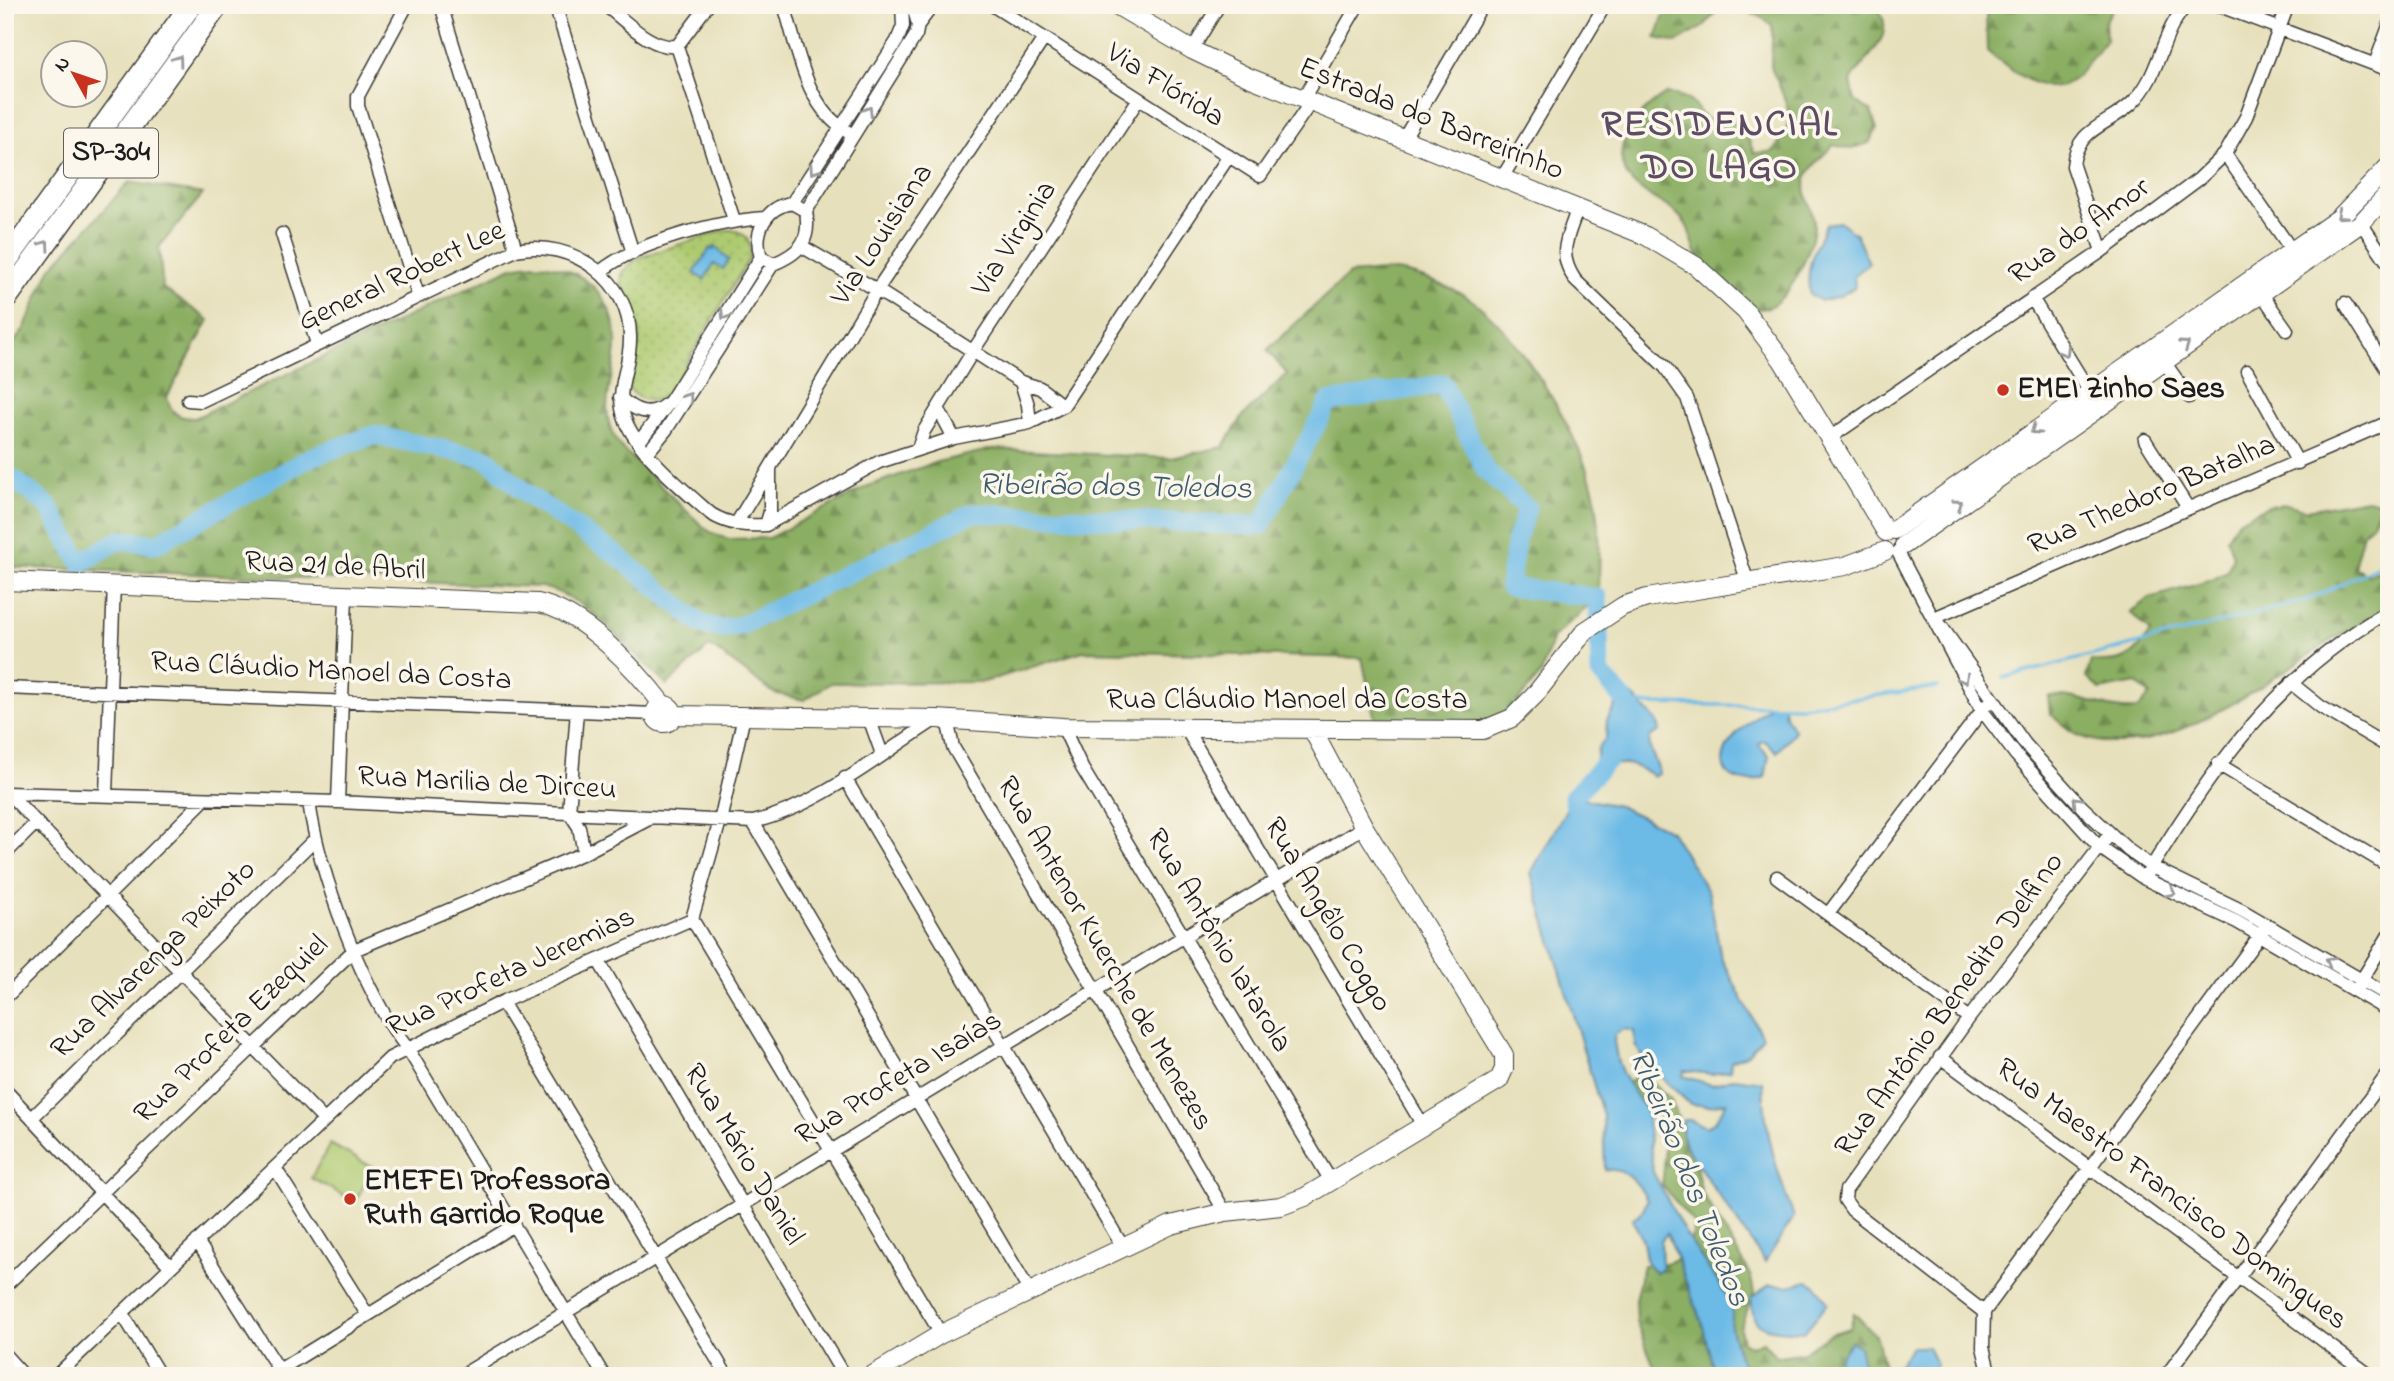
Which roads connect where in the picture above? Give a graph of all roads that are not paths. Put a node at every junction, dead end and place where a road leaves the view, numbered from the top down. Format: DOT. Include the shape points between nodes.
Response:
graph roads {
  1 [pos="191,5"];
  2 [pos="218,5"];
  3 [pos="407,5"];
  4 [pos="441,5"];
  5 [pos="555,5"];
  6 [pos="568,5"];
  7 [pos="606,5"];
  8 [pos="708,5"];
  9 [pos="783,5"];
  10 [pos="902,5"];
  11 [pos="914,5"];
  12 [pos="933,5"];
  13 [pos="992,5"];
  14 [pos="1116,5"];
  15 [pos="1219,5"];
  16 [pos="1358,5"];
  17 [pos="1482,5"];
  18 [pos="1605,5"];
  19 [pos="2187,5"];
  20 [pos="2217,5"];
  21 [pos="2288,5"];
  22 [pos="559,20"];
  23 [pos="918,25"];
  24 [pos="2389,26"];
  25 [pos="2280,29"];
  26 [pos="1043,40"];
  27 [pos="677,46"];
  28 [pos="1192,50"];
  29 [pos="2375,64"];
  30 [pos="2389,69"];
  31 [pos="1138,100"];
  32 [pos="1307,100"];
  33 [pos="847,131"];
  34 [pos="1403,140"];
  35 [pos="2225,154"];
  36 [pos="1229,156"];
  37 [pos="2389,166"];
  38 [pos="1502,178"];
  39 [pos="2389,193"];
  40 [pos="792,203"];
  41 [pos="1577,210"];
  42 [pos="806,211"];
  43 [pos="765,218"];
  44 [pos="734,220"];
  45 [pos="2361,223"];
  46 [pos="758,232"];
  47 [pos="282,234"];
  48 [pos="803,247"];
  49 [pos="516,250"];
  50 [pos="2102,251"];
  51 [pos="633,253"];
  52 [pos="2297,257"];
  53 [pos="767,260"];
  54 [pos="2386,260"];
  55 [pos="5,263"];
  56 [pos="600,272"];
  57 [pos="877,290"];
  58 [pos="2261,293"];
  59 [pos="418,295"];
  60 [pos="2032,298"];
  61 [pos="5,300"];
  62 [pos="2345,303"];
  63 [pos="2287,330"];
  64 [pos="317,344"];
  65 [pos="973,351"];
  66 [pos="2158,354"];
  67 [pos="2247,372"];
  68 [pos="2389,373"];
  69 [pos="1021,382"];
  70 [pos="620,397"];
  71 [pos="2189,397"];
  72 [pos="2094,399"];
  73 [pos="188,400"];
  74 [pos="671,400"];
  75 [pos="1063,406"];
  76 [pos="938,408"];
  77 [pos="2389,422"];
  78 [pos="1030,423"];
  79 [pos="954,438"];
  80 [pos="1828,439"];
  81 [pos="2145,440"];
  82 [pos="643,447"];
  83 [pos="918,449"];
  84 [pos="771,462"];
  85 [pos="2298,463"];
  86 [pos="2188,508"];
  87 [pos="736,524"];
  88 [pos="766,526"];
  89 [pos="1893,542"];
  90 [pos="5,581"];
  91 [pos="1748,583"];
  92 [pos="114,584"];
  93 [pos="346,597"];
  94 [pos="2387,614"];
  95 [pos="1934,618"];
  96 [pos="2291,683"];
  97 [pos="5,688"];
  98 [pos="111,690"];
  99 [pos="1992,699"];
  100 [pos="343,701"];
  101 [pos="1981,709"];
  102 [pos="577,711"];
  103 [pos="662,711"];
  104 [pos="744,716"];
  105 [pos="869,718"];
  106 [pos="942,719"];
  107 [pos="1063,727"];
  108 [pos="1186,729"];
  109 [pos="1312,729"];
  110 [pos="2389,747"];
  111 [pos="882,754"];
  112 [pos="2218,764"];
  113 [pos="845,778"];
  114 [pos="7,793"];
  115 [pos="106,794"];
  116 [pos="205,799"];
  117 [pos="309,802"];
  118 [pos="338,802"];
  119 [pos="569,812"];
  120 [pos="625,817"];
  121 [pos="648,819"];
  122 [pos="720,821"];
  123 [pos="753,822"];
  124 [pos="36,823"];
  125 [pos="1364,827"];
  126 [pos="626,831"];
  127 [pos="2110,834"];
  128 [pos="314,840"];
  129 [pos="2099,847"];
  130 [pos="584,853"];
  131 [pos="5,854"];
  132 [pos="2389,866"];
  133 [pos="2152,867"];
  134 [pos="1777,877"];
  135 [pos="2145,878"];
  136 [pos="1275,881"];
  137 [pos="106,897"];
  138 [pos="1828,914"];
  139 [pos="692,919"];
  140 [pos="2264,930"];
  141 [pos="2389,935"];
  142 [pos="1185,936"];
  143 [pos="354,950"];
  144 [pos="598,960"];
  145 [pos="180,970"];
  146 [pos="2358,986"];
  147 [pos="1094,991"];
  148 [pos="2389,996"];
  149 [pos="5,998"];
  150 [pos="502,1003"];
  151 [pos="2389,1012"];
  152 [pos="1969,1018"];
  153 [pos="1004,1046"];
  154 [pos="251,1047"];
  155 [pos="408,1049"];
  156 [pos="1940,1057"];
  157 [pos="2389,1072"];
  158 [pos="5,1090"];
  159 [pos="917,1099"];
  160 [pos="32,1118"];
  161 [pos="324,1121"];
  162 [pos="1424,1127"];
  163 [pos="829,1152"];
  164 [pos="2091,1167"];
  165 [pos="275,1168"];
  166 [pos="1331,1181"];
  167 [pos="102,1191"];
  168 [pos="741,1205"];
  169 [pos="1224,1212"];
  170 [pos="514,1225"];
  171 [pos="197,1241"];
  172 [pos="1123,1247"];
  173 [pos="655,1258"];
  174 [pos="170,1266"];
  175 [pos="2240,1277"];
  176 [pos="5,1286"];
  177 [pos="1030,1292"];
  178 [pos="565,1312"];
  179 [pos="1984,1312"];
  180 [pos="122,1313"];
  181 [pos="367,1314"];
  182 [pos="941,1334"];
  183 [pos="5,1354"];
  184 [pos="281,1373"];
  185 [pos="24,1376"];
  186 [pos="56,1376"];
  187 [pos="160,1376"];
  188 [pos="461,1376"];
  189 [pos="604,1376"];
  190 [pos="727,1376"];
  191 [pos="844,1376"];
  192 [pos="871,1376"];
  193 [pos="1990,1376"];
  194 [pos="2166,1376"];
  195 [pos="2371,1376"];
  1 -- 55 [label="highway, SP-304"];
  61 -- 2 [label="highway, SP-304, one-way"];
  3 -- 59 [label="street" via="358,96 358,106"];
  4 -- 49 [label="street"];
  5 -- 22 [label="street"];
  6 -- 22 [label="street"];
  7 -- 27 [label="street" via="652,41"];
  8 -- 27 [label="street"];
  9 -- 33 [label="street" via="816,101 827,117"];
  10 -- 33 [label="street" via="903,26 897,41"];
  11 -- 23 [label="street"];
  12 -- 23 [label="street"];
  13 -- 26 [label="street, Via Flórida"];
  14 -- 28 [label="street, Estrada do Barreirinho"];
  15 -- 28 [label="street"];
  16 -- 32 [label="street"];
  17 -- 34 [label="street"];
  18 -- 38 [label="street"];
  19 -- 50 [label="street" via="2175,20 2152,79 2132,103 2080,140 2074,152 2073,166"];
  20 -- 25 [label="street"];
  21 -- 25 [label="street, Rua do Amor"];
  22 -- 51 [label="street"];
  33 -- 23 [label="street, one-way" via="916,35"];
  24 -- 29 [label="street"];
  25 -- 29 [label="street"];
  25 -- 35 [label="street, Rua do Amor" via="2246,117"];
  26 -- 31 [label="street, Via Flórida"];
  26 -- 57 [label="street, Via Louisiana"];
  27 -- 44 [label="street"];
  28 -- 32 [label="street, Estrada do Barreirinho"];
  29 -- 30 [label="street"];
  31 -- 36 [label="street, Via Flórida"];
  31 -- 65 [label="street, Via Virginia"];
  32 -- 34 [label="street, Estrada do Barreirinho"];
  32 -- 36 [label="street, Via Flórida" via="1260,176"];
  33 -- 40 [label="street, one-way"];
  33 -- 42 [label="street"];
  34 -- 38 [label="street, Estrada do Barreirinho"];
  35 -- 50 [label="street, Rua do Amor" via="2199,179"];
  35 -- 52 [label="street"];
  36 -- 75 [label="street"];
  37 -- 52 [label="street, one-way"];
  38 -- 41 [label="street, Estrada do Barreirinho"];
  39 -- 45 [label="street"];
  40 -- 42 [label="street"];
  40 -- 43 [label="street"];
  41 -- 80 [label="street, Estrada do Barreirinho" via="1646,236 1722,287 1768,341"];
  41 -- 91 [label="street" via="1564,248 1565,265 1665,367 1687,398"];
  42 -- 48 [label="street"];
  43 -- 44 [label="street"];
  43 -- 46 [label="street"];
  44 -- 46 [label="street"];
  44 -- 51 [label="street"];
  45 -- 52 [label="street"];
  45 -- 54 [label="street"];
  46 -- 53 [label="street"];
  47 -- 64 [label="street"];
  48 -- 53 [label="street" via="794,255"];
  48 -- 57 [label="street"];
  49 -- 56 [label="street, General Robert Lee" via="541,247 561,251"];
  49 -- 59 [label="street, General Robert Lee"];
  50 -- 60 [label="street, Rua do Amor"];
  51 -- 56 [label="street"];
  52 -- 58 [label="street"];
  52 -- 66 [label="street"];
  53 -- 74 [label="street, one-way"];
  82 -- 53 [label="street, one-way" via="681,407"];
  56 -- 70 [label="street, General Robert Lee" via="617,293 628,324 629,358"];
  57 -- 65 [label="street"];
  57 -- 84 [label="street, Via Louisiana"];
  58 -- 63 [label="street"];
  66 -- 58 [label="street, one-way"];
  59 -- 64 [label="street, General Robert Lee"];
  60 -- 72 [label="street, one-way"];
  60 -- 80 [label="street, Rua do Amor"];
  62 -- 68 [label="street"];
  64 -- 73 [label="street, General Robert Lee" via="201,401"];
  65 -- 69 [label="street"];
  65 -- 76 [label="street, Via Virginia"];
  66 -- 71 [label="street"];
  66 -- 72 [label="street, Rua Cláudio Manoel da Costa"];
  67 -- 85 [label="street"];
  69 -- 75 [label="street" via="1040,388"];
  69 -- 78 [label="street"];
  70 -- 74 [label="street" via="645,412 661,409"];
  70 -- 82 [label="street" via="624,418"];
  72 -- 89 [label="street, Rua Cláudio Manoel da Costa"];
  74 -- 82 [label="street"];
  75 -- 78 [label="street"];
  76 -- 79 [label="street"];
  76 -- 83 [label="street, Via Virginia"];
  77 -- 85 [label="street, Rua Thedoro Batalha"];
  78 -- 79 [label="street"];
  79 -- 83 [label="street"];
  80 -- 89 [label="street, Estrada do Barreirinho"];
  81 -- 86 [label="street"];
  82 -- 87 [label="street" via="711,514"];
  83 -- 88 [label="street" via="879,462"];
  84 -- 87 [label="street, Via Louisiana"];
  84 -- 88 [label="street, Via Louisiana"];
  85 -- 86 [label="street, Rua Thedoro Batalha"];
  86 -- 95 [label="street, Rua Thedoro Batalha"];
  87 -- 88 [label="street"];
  89 -- 91 [label="street, Rua Cláudio Manoel da Costa" via="1846,566"];
  89 -- 95 [label="street"];
  90 -- 92 [label="street, Rua 21 de Abril"];
  91 -- 109 [label="street, Rua Cláudio Manoel da Costa" via="1647,598 1623,606 1585,631 1512,718 1483,730"];
  92 -- 93 [label="street, Rua 21 de Abril"];
  92 -- 98 [label="street"];
  93 -- 100 [label="street"];
  93 -- 103 [label="street, Rua 21 de Abril" via="553,606 639,673"];
  94 -- 96 [label="street"];
  95 -- 99 [label="street" via="1953,638"];
  95 -- 101 [label="street, one-way"];
  96 -- 110 [label="street" via="2320,707"];
  96 -- 112 [label="street"];
  97 -- 98 [label="street, Rua Cláudio Manoel da Costa"];
  98 -- 100 [label="street, Rua Cláudio Manoel da Costa"];
  98 -- 115 [label="street"];
  99 -- 101 [label="street"];
  127 -- 99 [label="street, one-way" via="2025,744"];
  100 -- 102 [label="street, Rua Cláudio Manoel da Costa"];
  100 -- 118 [label="street"];
  101 -- 129 [label="street"];
  101 -- 138 [label="street"];
  102 -- 103 [label="street, Rua Cláudio Manoel da Costa"];
  102 -- 119 [label="street"];
  103 -- 104 [label="street, Rua Cláudio Manoel da Costa"];
  104 -- 105 [label="street, Rua Cláudio Manoel da Costa"];
  104 -- 122 [label="street"];
  105 -- 106 [label="street, Rua Cláudio Manoel da Costa"];
  105 -- 111 [label="street"];
  106 -- 107 [label="street, Rua Cláudio Manoel da Costa"];
  106 -- 111 [label="street, Rua Marilia de Dirceu"];
  106 -- 147 [label="street, Rua Antenor Kuerche de Menezes" via="953,747"];
  107 -- 108 [label="street, Rua Cláudio Manoel da Costa"];
  107 -- 142 [label="street, Rua Antônio Iatarola" via="1082,768"];
  108 -- 109 [label="street, Rua Cláudio Manoel da Costa"];
  108 -- 136 [label="street, Rua Angêlo Coggo"];
  109 -- 125 [label="street"];
  111 -- 113 [label="street, Rua Marilia de Dirceu"];
  112 -- 132 [label="street"];
  112 -- 133 [label="street"];
  113 -- 123 [label="street, Rua Marilia de Dirceu" via="779,816"];
  113 -- 153 [label="street"];
  114 -- 115 [label="street, Rua Marilia de Dirceu"];
  114 -- 124 [label="street"];
  115 -- 116 [label="street, Rua Marilia de Dirceu"];
  116 -- 117 [label="street, Rua Marilia de Dirceu"];
  116 -- 137 [label="street"];
  117 -- 118 [label="street, Rua Marilia de Dirceu"];
  117 -- 128 [label="street"];
  118 -- 119 [label="street, Rua Marilia de Dirceu"];
  119 -- 120 [label="street, Rua Marilia de Dirceu"];
  119 -- 130 [label="street" via="579,827"];
  120 -- 121 [label="street, Rua Marilia de Dirceu"];
  120 -- 126 [label="street"];
  121 -- 122 [label="street, Rua Marilia de Dirceu"];
  121 -- 126 [label="street, Rua Profeta Ezequiel"];
  122 -- 123 [label="street, Rua Marilia de Dirceu"];
  122 -- 139 [label="street"];
  123 -- 159 [label="street"];
  124 -- 131 [label="street"];
  124 -- 137 [label="street"];
  125 -- 136 [label="street, Rua Profeta Isaías"];
  125 -- 162 [label="street" via="1504,1055 1499,1080"];
  126 -- 130 [label="street, Rua Profeta Ezequiel"];
  127 -- 129 [label="street, Rua Antônio Benedito Delfino"];
  127 -- 133 [label="street"];
  128 -- 143 [label="street"];
  128 -- 145 [label="street, Rua Alvarenga Peixoto"];
  129 -- 135 [label="street"];
  129 -- 152 [label="street, Rua Antônio Benedito Delfino"];
  130 -- 143 [label="street, Rua Profeta Ezequiel"];
  133 -- 135 [label="street"];
  133 -- 140 [label="street"];
  134 -- 138 [label="street"];
  135 -- 140 [label="street, one-way"];
  136 -- 142 [label="street, Rua Profeta Isaías"];
  136 -- 162 [label="street, Rua Angêlo Coggo"];
  137 -- 145 [label="street"];
  137 -- 149 [label="street"];
  138 -- 152 [label="street"];
  139 -- 144 [label="street, Rua Profeta Jeremias"];
  139 -- 163 [label="street"];
  140 -- 146 [label="street"];
  140 -- 164 [label="street"];
  141 -- 146 [label="street"];
  142 -- 147 [label="street, Rua Profeta Isaías"];
  142 -- 166 [label="street, Rua Antônio Iatarola"];
  143 -- 154 [label="street, Rua Profeta Ezequiel"];
  143 -- 155 [label="street" via="386,1021"];
  144 -- 150 [label="street, Rua Profeta Jeremias"];
  144 -- 168 [label="street, Rua Mário Daniel"];
  145 -- 154 [label="street"];
  145 -- 160 [label="street, Rua Alvarenga Peixoto"];
  146 -- 148 [label="street"];
  146 -- 151 [label="street"];
  147 -- 153 [label="street, Rua Profeta Isaías"];
  147 -- 169 [label="street, Rua Antenor Kuerche de Menezes"];
  150 -- 155 [label="street, Rua Profeta Jeremias"];
  150 -- 173 [label="street"];
  152 -- 156 [label="street, Rua Antônio Benedito Delfino"];
  153 -- 159 [label="street, Rua Profeta Isaías"];
  153 -- 172 [label="street"];
  154 -- 161 [label="street"];
  154 -- 167 [label="street, Rua Profeta Ezequiel"];
  155 -- 161 [label="street, Rua Profeta Jeremias" via="383,1063"];
  155 -- 170 [label="street"];
  156 -- 164 [label="street, Rua Maestro Francisco Domingues"];
  156 -- 179 [label="street, Rua Antônio Benedito Delfino" via="1846,1190 1846,1199 1852,1210"];
  157 -- 175 [label="street"];
  158 -- 160 [label="street"];
  159 -- 163 [label="street, Rua Profeta Isaías"];
  159 -- 177 [label="street"];
  160 -- 167 [label="street"];
  161 -- 165 [label="street, Rua Profeta Jeremias"];
  162 -- 166 [label="street"];
  163 -- 168 [label="street, Rua Profeta Isaías"];
  163 -- 182 [label="street"];
  164 -- 175 [label="street, Rua Maestro Francisco Domingues"];
  164 -- 179 [label="street"];
  165 -- 171 [label="street, Rua Profeta Jeremias"];
  165 -- 181 [label="street"];
  166 -- 169 [label="street" via="1281,1206"];
  167 -- 174 [label="street"];
  167 -- 176 [label="street, Rua Profeta Ezequiel"];
  168 -- 173 [label="street, Rua Profeta Isaías"];
  168 -- 191 [label="street, Rua Mário Daniel"];
  169 -- 172 [label="street" via="1171,1226"];
  170 -- 178 [label="street"];
  170 -- 181 [label="street"];
  171 -- 174 [label="street, Rua Profeta Jeremias"];
  171 -- 184 [label="street"];
  172 -- 177 [label="street"];
  173 -- 178 [label="street, Rua Profeta Isaías"];
  173 -- 190 [label="street"];
  174 -- 180 [label="street, Rua Profeta Jeremias"];
  175 -- 194 [label="street"];
  175 -- 195 [label="street, Rua Maestro Francisco Domingues"];
  177 -- 182 [label="street"];
  178 -- 188 [label="street, Rua Profeta Isaías"];
  178 -- 189 [label="street"];
  179 -- 193 [label="street" via="1983,1347"];
  180 -- 186 [label="street, Rua Profeta Jeremias"];
  180 -- 187 [label="street"];
  181 -- 184 [label="street"];
  182 -- 192 [label="street"];
  183 -- 185 [label="street"];
}
